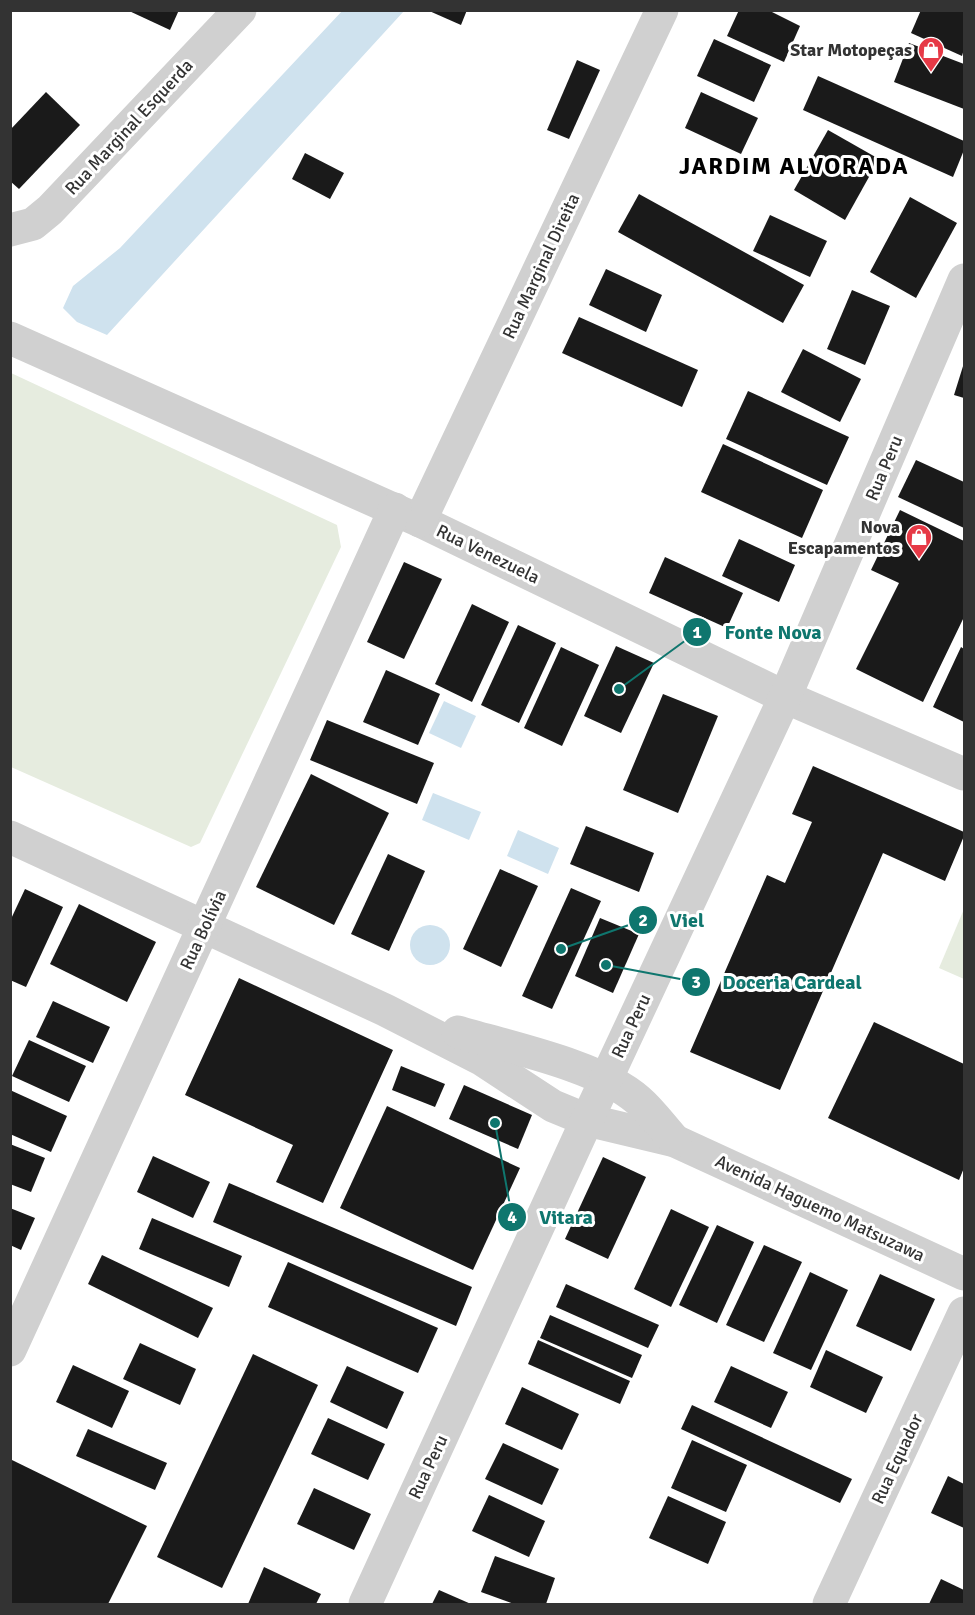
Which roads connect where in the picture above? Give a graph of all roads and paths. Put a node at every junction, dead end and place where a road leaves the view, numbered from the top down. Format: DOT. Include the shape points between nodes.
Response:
graph roads {
  1 [pos="240,10"];
  2 [pos="662,10"];
  3 [pos="10,230"];
  4 [pos="964,280"];
  5 [pos="10,338"];
  6 [pos="408,515"];
  7 [pos="785,697"];
  8 [pos="964,774"];
  9 [pos="10,837"];
  10 [pos="205,925"];
  11 [pos="385,1010"];
  12 [pos="481,1059"];
  13 [pos="605,1081"];
  14 [pos="587,1120"];
  15 [pos="675,1141"];
  16 [pos="964,1274"];
  17 [pos="964,1313"];
  18 [pos="10,1350"];
  19 [pos="365,1605"];
  20 [pos="829,1605"];
  1 -- 3 [label="street, Rua Marginal Esquerda" via="50,210 33,224"];
  2 -- 6 [label="street, Rua Marginal Direita"];
  4 -- 7 [label="street, Rua Peru"];
  5 -- 6 [label="street, Rua Venezuela"];
  6 -- 7 [label="street, Rua Venezuela"];
  6 -- 10 [label="street, Rua Bolívia"];
  7 -- 8 [label="street, Rua Venezuela"];
  7 -- 13 [label="street, Rua Peru"];
  9 -- 10 [label="street, Avenida Haguemo Matsuzawa"];
  10 -- 11 [label="street, Avenida Haguemo Matsuzawa"];
  10 -- 18 [label="street, Rua Bolívia"];
  11 -- 12 [label="street, Avenida Haguemo Matsuzawa"];
  11 -- 13 [label="street, Avenida Haguemo Matsuzawa" via="572,1067"];
  12 -- 13 [label="street, Avenida Haguemo Matsuzawa" via="576,1094 592,1092"];
  12 -- 14 [label="street, Avenida Haguemo Matsuzawa" via="553,1106"];
  13 -- 14 [label="street, Rua Peru"];
  13 -- 15 [label="street, Avenida Haguemo Matsuzawa" via="637,1099"];
  14 -- 15 [label="street, Avenida Haguemo Matsuzawa"];
  14 -- 19 [label="street, Rua Peru"];
  15 -- 16 [label="street, Avenida Haguemo Matsuzawa"];
  17 -- 20 [label="street, Rua Equador"];
}
